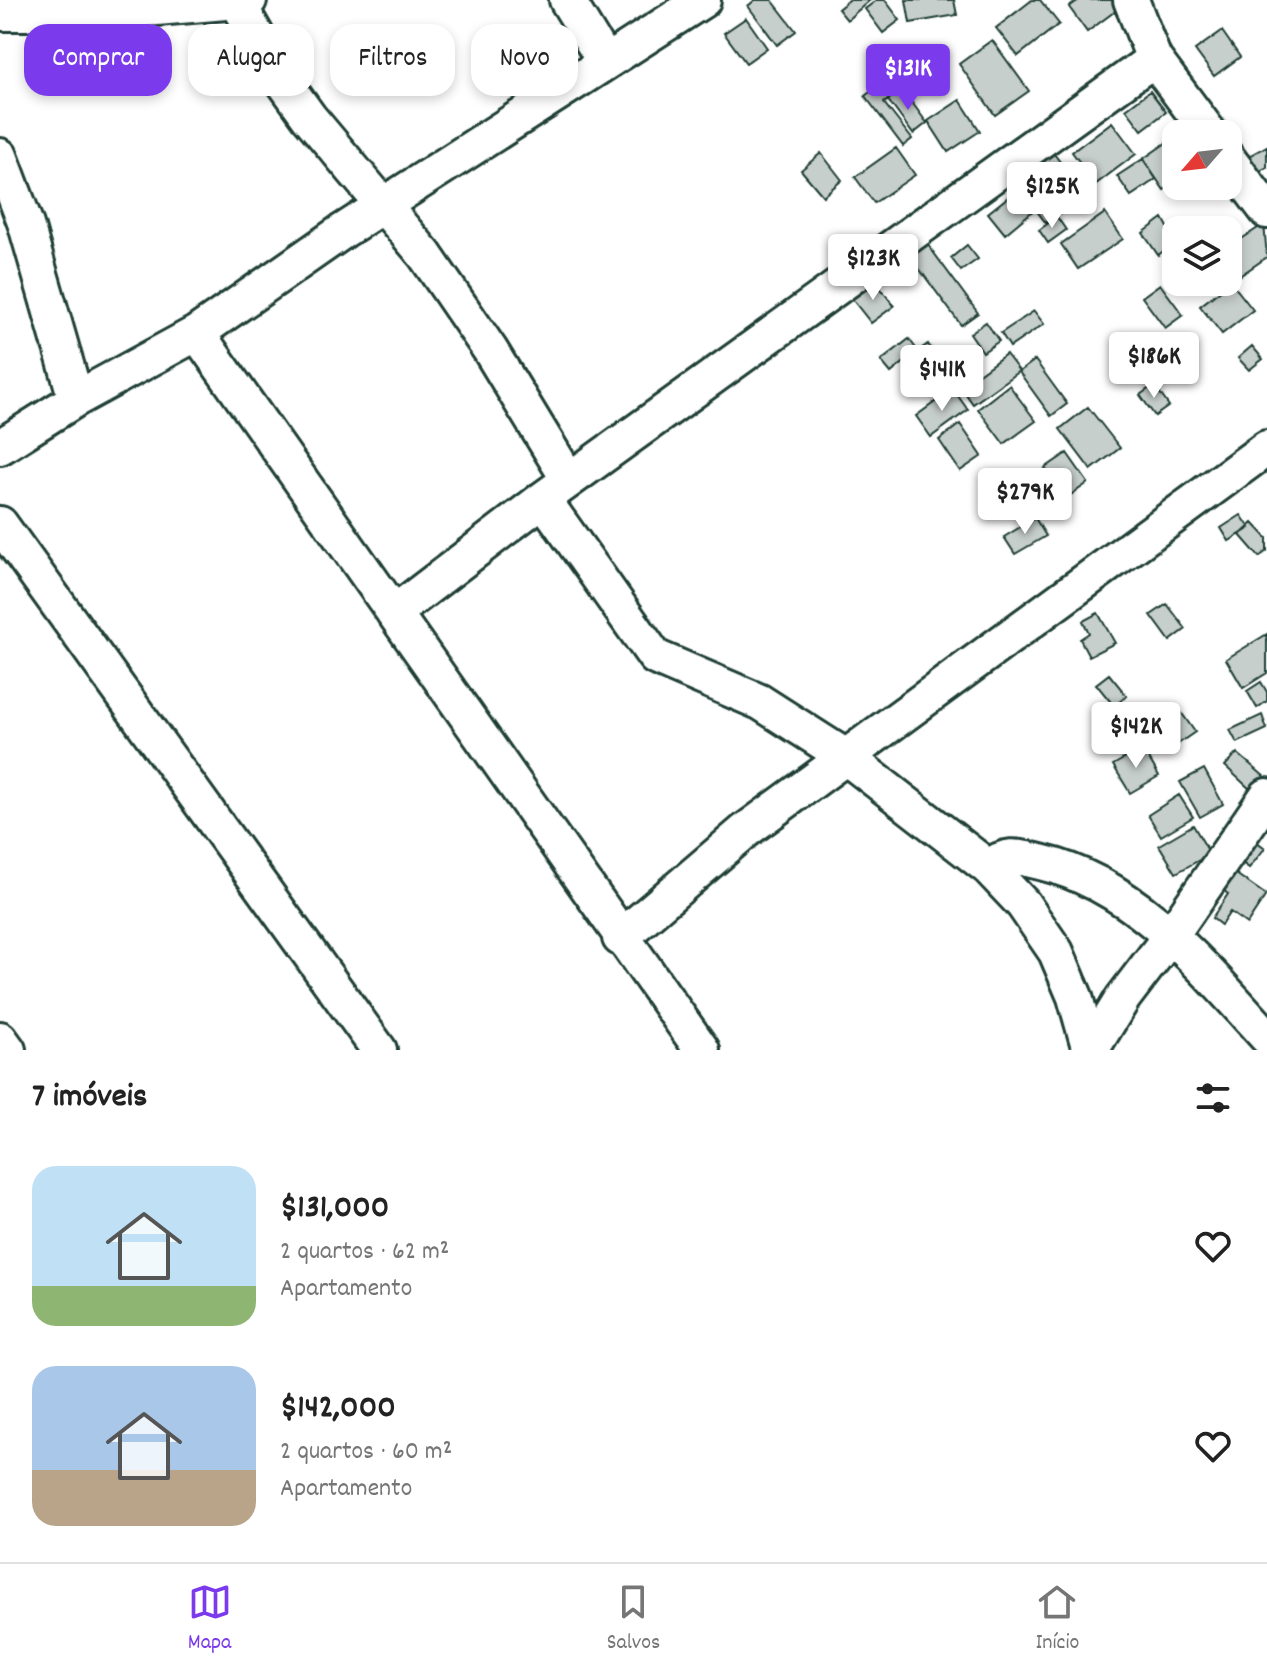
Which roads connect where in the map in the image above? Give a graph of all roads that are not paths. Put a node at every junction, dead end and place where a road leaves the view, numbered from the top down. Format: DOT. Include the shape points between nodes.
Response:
graph roads {
  1 [pos="567,0"];
  2 [pos="703,0"];
  3 [pos="1131,0"];
  4 [pos="244,2"];
  5 [pos="39,6"];
  6 [pos="0,13"];
  7 [pos="1154,59"];
  8 [pos="605,62"];
  9 [pos="1200,120"];
  10 [pos="0,156"];
  11 [pos="1242,178"];
  12 [pos="383,206"];
  13 [pos="1267,211"];
  14 [pos="197,333"];
  15 [pos="76,399"];
  16 [pos="0,447"];
  17 [pos="1267,448"];
  18 [pos="556,490"];
  19 [pos="0,524"];
  20 [pos="394,613"];
  21 [pos="846,757"];
  22 [pos="1267,796"];
  23 [pos="989,868"];
  24 [pos="1171,935"];
  25 [pos="620,938"];
  26 [pos="1267,1037"];
  27 [pos="0,1039"];
  28 [pos="8,1050"];
  29 [pos="379,1050"];
  30 [pos="702,1050"];
  31 [pos="1090,1050"];
  1 -- 8 [label="street"];
  2 -- 8 [label="street"];
  3 -- 7 [label="street"];
  4 -- 5 [label="street" via="99,13"];
  4 -- 12 [label="street" via="278,74"];
  5 -- 6 [label="street"];
  7 -- 9 [label="street"];
  7 -- 18 [label="street"];
  8 -- 12 [label="street"];
  10 -- 15 [label="street" via="26,225"];
  11 -- 13 [label="street"];
  12 -- 14 [label="street"];
  12 -- 18 [label="street" via="425,255 490,350"];
  14 -- 15 [label="street"];
  14 -- 20 [label="street"];
  15 -- 16 [label="street"];
  17 -- 21 [label="street"];
  18 -- 20 [label="street"];
  18 -- 21 [label="street" via="655,657 760,702"];
  19 -- 29 [label="street"];
  20 -- 25 [label="street"];
  21 -- 23 [label="street"];
  21 -- 25 [label="street" via="745,831"];
  22 -- 24 [label="street"];
  23 -- 24 [label="street" via="1007,856 1052,864 1110,890"];
  23 -- 31 [label="street" via="1023,904 1056,952"];
  24 -- 26 [label="street"];
  24 -- 31 [label="street"];
  25 -- 30 [label="street"];
  27 -- 28 [label="street"];
}
